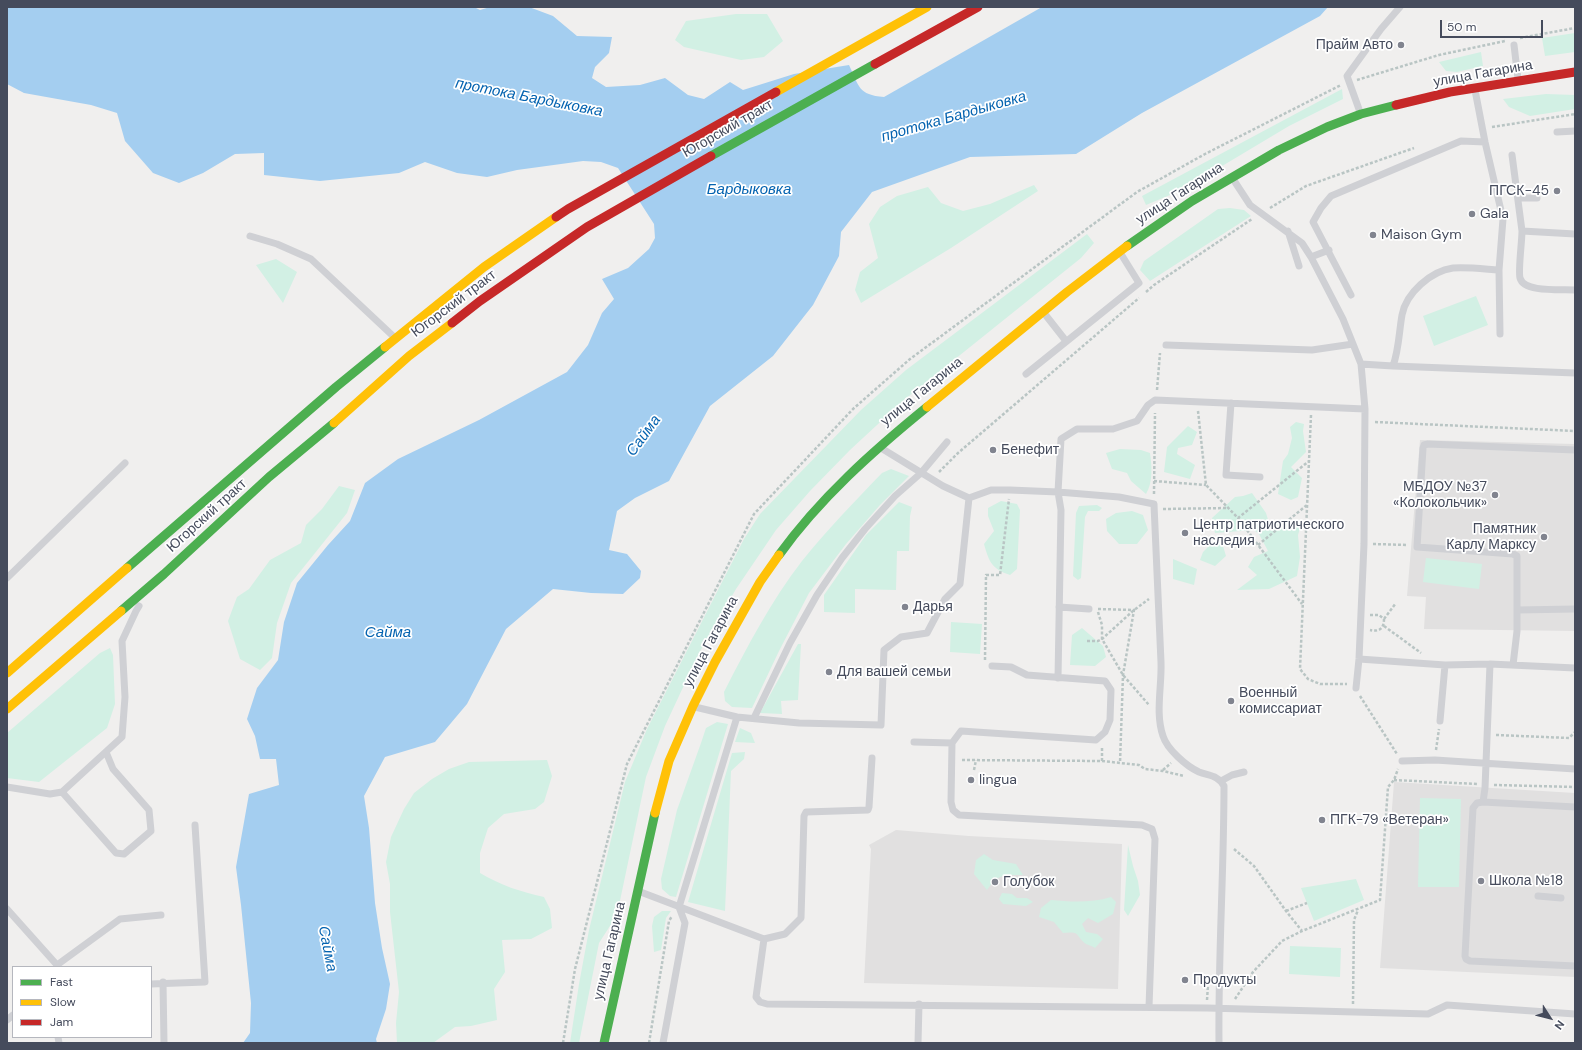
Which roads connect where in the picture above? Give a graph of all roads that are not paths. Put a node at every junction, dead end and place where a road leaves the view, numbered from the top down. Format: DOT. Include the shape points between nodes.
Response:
graph roads {
  1 [pos="927,7"];
  2 [pos="978,7"];
  3 [pos="1400,7"];
  4 [pos="1513,43"];
  5 [pos="1575,72"];
  6 [pos="1519,81"];
  7 [pos="1475,88"];
  8 [pos="1361,114"];
  9 [pos="1575,131"];
  10 [pos="1557,132"];
  11 [pos="1485,142"];
  12 [pos="1512,155"];
  13 [pos="1231,178"];
  14 [pos="1518,198"];
  15 [pos="1537,198"];
  16 [pos="1288,231"];
  17 [pos="1522,231"];
  18 [pos="1575,234"];
  19 [pos="250,236"];
  20 [pos="1329,250"];
  21 [pos="1120,252"];
  22 [pos="1311,257"];
  23 [pos="1299,266"];
  24 [pos="1499,270"];
  25 [pos="1575,290"];
  26 [pos="1351,295"];
  27 [pos="1042,311"];
  28 [pos="1500,334"];
  29 [pos="395,338"];
  30 [pos="1066,341"];
  31 [pos="1353,344"];
  32 [pos="1166,345"];
  33 [pos="1361,364"];
  34 [pos="1393,366"];
  35 [pos="1575,373"];
  36 [pos="1026,374"];
  37 [pos="1231,403"];
  38 [pos="1365,409"];
  39 [pos="947,442"];
  40 [pos="878,447"];
  41 [pos="1575,450"];
  42 [pos="125,463"];
  43 [pos="921,473"];
  44 [pos="1260,477"];
  45 [pos="1058,492"];
  46 [pos="969,498"];
  47 [pos="164,574"];
  48 [pos="7,578"];
  49 [pos="1059,607"];
  50 [pos="1089,609"];
  51 [pos="1575,609"];
  52 [pos="1517,610"];
  53 [pos="1359,659"];
  54 [pos="1490,664"];
  55 [pos="1445,665"];
  56 [pos="1513,665"];
  57 [pos="992,666"];
  58 [pos="1575,668"];
  59 [pos="7,673"];
  60 [pos="1058,678"];
  61 [pos="1356,686"];
  62 [pos="693,706"];
  63 [pos="7,709"];
  64 [pos="737,717"];
  65 [pos="754,718"];
  66 [pos="1440,721"];
  67 [pos="914,742"];
  68 [pos="952,743"];
  69 [pos="106,752"];
  70 [pos="872,758"];
  71 [pos="1402,761"];
  72 [pos="1486,763"];
  73 [pos="1575,769"];
  74 [pos="1244,772"];
  75 [pos="1221,781"];
  76 [pos="7,787"];
  77 [pos="62,792"];
  78 [pos="1483,802"];
  79 [pos="1575,807"];
  80 [pos="195,825"];
  81 [pos="638,891"];
  82 [pos="1538,896"];
  83 [pos="1561,898"];
  84 [pos="679,907"];
  85 [pos="7,909"];
  86 [pos="161,915"];
  87 [pos="764,939"];
  88 [pos="1575,966"];
  89 [pos="163,982"];
  90 [pos="152,984"];
  91 [pos="919,1004"];
  92 [pos="1149,1007"];
  93 [pos="1219,1008"];
  94 [pos="1575,1014"];
  95 [pos="164,1043"];
  96 [pos="604,1043"];
  97 [pos="663,1043"];
  98 [pos="918,1043"];
  99 [pos="1220,1043"];
  1 -- 29 [label="main road, Югорский тракт" via="568,209 484,267"];
  2 -- 47 [label="main road, Югорский тракт" via="587,227 480,301 409,356 269,477"];
  3 -- 8 [label="lane" via="1347,76"];
  4 -- 6 [label="lane"];
  5 -- 6 [label="main road, улица Гагарина"];
  6 -- 7 [label="main road, улица Гагарина"];
  7 -- 8 [label="main road, улица Гагарина"];
  7 -- 11 [label="lane"];
  8 -- 13 [label="main road, улица Гагарина" via="1286,147"];
  9 -- 10 [label="lane"];
  11 -- 20 [label="lane" via="1461,141 1331,196 1313,222"];
  11 -- 24 [label="lane" via="1503,219"];
  12 -- 14 [label="lane"];
  13 -- 16 [label="lane" via="1250,205"];
  13 -- 21 [label="main road, улица Гагарина" via="1192,201"];
  14 -- 15 [label="lane"];
  14 -- 17 [label="lane"];
  16 -- 22 [label="lane" via="1302,243"];
  16 -- 23 [label="lane"];
  17 -- 18 [label="lane"];
  17 -- 25 [label="lane" via="1520,278 1524,285 1532,288"];
  19 -- 29 [label="lane" via="277,244 311,259"];
  20 -- 22 [label="lane"];
  20 -- 26 [label="lane"];
  21 -- 27 [label="main road, улица Гагарина"];
  21 -- 30 [label="lane" via="1139,283"];
  22 -- 31 [label="lane"];
  24 -- 28 [label="lane"];
  24 -- 34 [label="lane" via="1452,268 1429,277 1409,296 1402,314 1398,352"];
  27 -- 30 [label="lane"];
  27 -- 40 [label="main road, улица Гагарина"];
  29 -- 59 [label="main road, Югорский тракт"];
  30 -- 36 [label="lane"];
  31 -- 32 [label="lane" via="1312,350"];
  31 -- 33 [label="lane"];
  33 -- 34 [label="lane"];
  33 -- 38 [label="lane"];
  34 -- 35 [label="lane"];
  37 -- 38 [label="lane"];
  37 -- 44 [label="lane" via="1226,475"];
  37 -- 45 [label="lane" via="1156,400 1148,405 1137,421 1113,429 1078,428 1061,439"];
  38 -- 53 [label="lane" via="1364,544"];
  39 -- 43 [label="lane"];
  40 -- 43 [label="lane"];
  40 -- 62 [label="main road, улица Гагарина" via="831,493 777,558 737,622"];
  41 -- 52 [label="lane" via="1424,445 1417,547 1517,556"];
  42 -- 48 [label="lane"];
  43 -- 46 [label="lane"];
  43 -- 65 [label="lane" via="864,529 816,595"];
  45 -- 46 [label="lane" via="991,490"];
  45 -- 49 [label="lane" via="1061,510"];
  45 -- 75 [label="lane" via="1118,497 1154,507 1161,664 1160,717 1163,736 1177,757 1198,771"];
  46 -- 65 [label="lane" via="960,584 945,599 927,633 901,637 884,650 881,725 800,723"];
  47 -- 63 [label="main road, Югорский тракт"];
  47 -- 69 [label="lane" via="136,611 122,641 125,697 122,738"];
  49 -- 50 [label="lane"];
  49 -- 60 [label="lane"];
  51 -- 52 [label="lane"];
  52 -- 56 [label="lane"];
  53 -- 55 [label="lane"];
  53 -- 61 [label="lane"];
  54 -- 55 [label="lane"];
  54 -- 56 [label="lane"];
  54 -- 72 [label="lane"];
  55 -- 66 [label="lane"];
  56 -- 58 [label="lane"];
  57 -- 60 [label="lane" via="1011,667 1027,675"];
  60 -- 68 [label="lane" via="1105,681 1111,690 1110,720 1106,732 1096,740 961,731"];
  62 -- 64 [label="lane"];
  62 -- 81 [label="main road, улица Гагарина" via="669,761"];
  64 -- 65 [label="lane"];
  64 -- 84 [label="lane"];
  67 -- 68 [label="lane"];
  68 -- 92 [label="lane" via="951,802 953,810 959,815 1142,825 1152,829 1154,839"];
  69 -- 77 [label="lane"];
  69 -- 77 [label="lane" via="113,769 149,810 151,831 124,854 116,853"];
  70 -- 87 [label="lane" via="868,810 806,812 801,918 785,934"];
  71 -- 72 [label="lane"];
  72 -- 73 [label="lane"];
  72 -- 78 [label="lane"];
  74 -- 75 [label="lane"];
  75 -- 93 [label="lane" via="1224,786 1224,842"];
  76 -- 77 [label="lane" via="50,794"];
  78 -- 79 [label="lane"];
  78 -- 88 [label="lane" via="1477,802 1473,808 1466,959"];
  80 -- 89 [label="lane" via="205,982"];
  81 -- 84 [label="lane"];
  81 -- 96 [label="main road, улица Гагарина"];
  82 -- 83 [label="lane"];
  84 -- 87 [label="lane"];
  84 -- 97 [label="lane" via="685,923"];
  85 -- 86 [label="lane" via="57,965 120,919"];
  87 -- 91 [label="lane" via="756,997 760,1002"];
  89 -- 90 [label="lane"];
  89 -- 95 [label="lane"];
  91 -- 92 [label="lane"];
  91 -- 98 [label="lane"];
  92 -- 93 [label="lane"];
  93 -- 94 [label="lane" via="1428,1014 1447,1005"];
  93 -- 99 [label="lane"];
}
